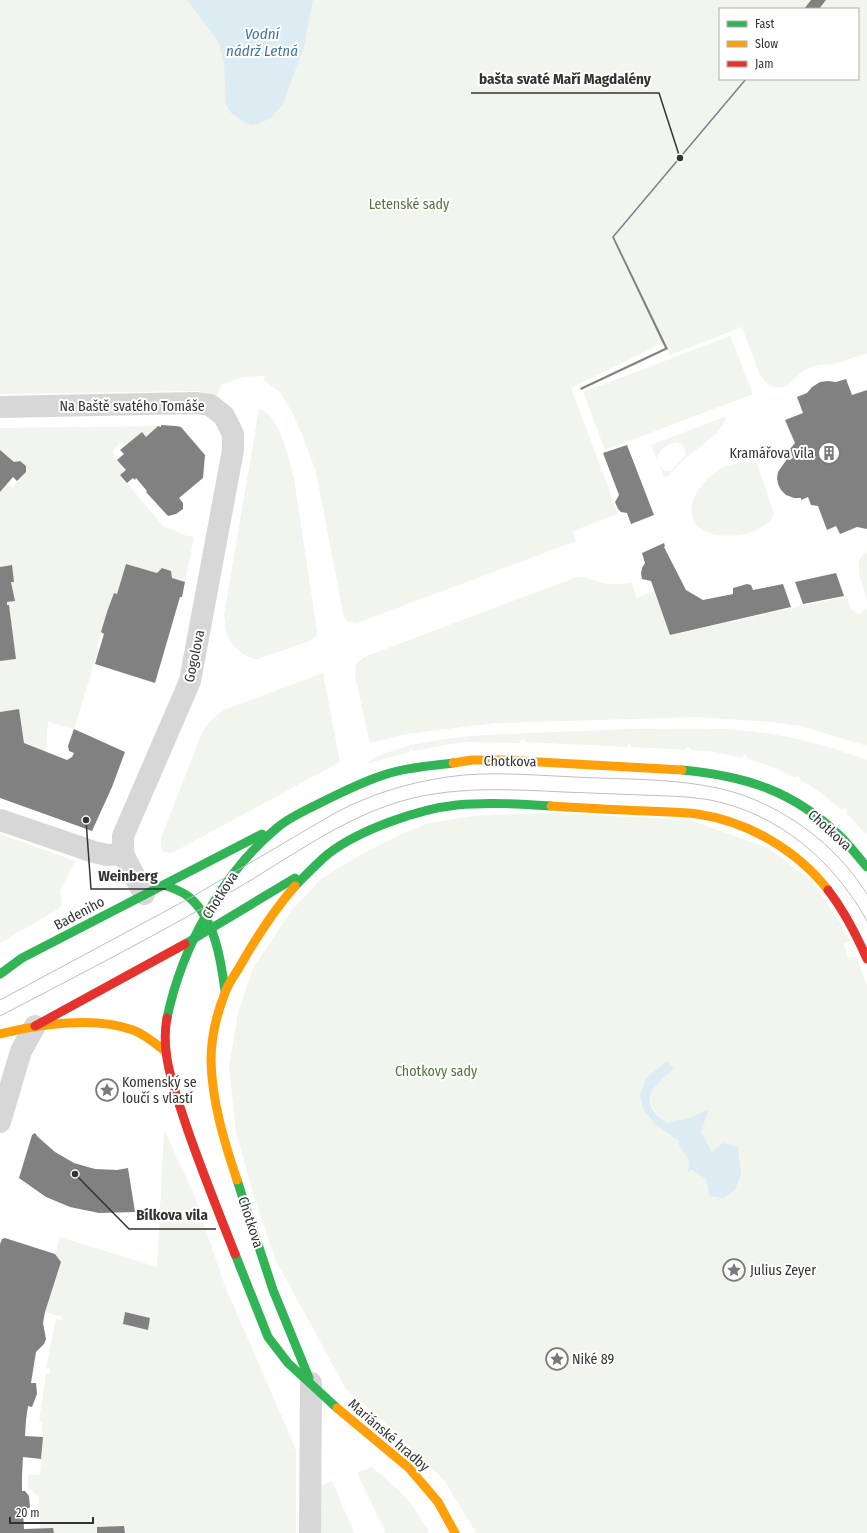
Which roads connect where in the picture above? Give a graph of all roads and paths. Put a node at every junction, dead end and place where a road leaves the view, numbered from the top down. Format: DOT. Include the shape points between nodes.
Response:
graph roads {
  1 [pos="0,407"];
  2 [pos="233,450"];
  3 [pos="0,820"];
  4 [pos="279,826"];
  5 [pos="123,854"];
  6 [pos="867,867"];
  7 [pos="311,869"];
  8 [pos="164,885"];
  9 [pos="144,894"];
  10 [pos="204,918"];
  11 [pos="210,929"];
  12 [pos="193,940"];
  13 [pos="867,959"];
  14 [pos="0,974"];
  15 [pos="225,991"];
  16 [pos="36,1026"];
  17 [pos="0,1034"];
  18 [pos="166,1052"];
  19 [pos="0,1122"];
  20 [pos="311,1383"];
  21 [pos="310,1533"];
  22 [pos="455,1533"];
  1 -- 2 [label="street, Na Baště svatého Tomáše" via="196,403 210,405 227,421 233,434"];
  2 -- 5 [label="street, Gogolova" via="190,681 123,836"];
  3 -- 5 [label="street" via="94,852 107,855"];
  4 -- 6 [label="main road, Chotkova" via="352,788 390,773 421,767 472,760 504,760 662,768 723,775 764,786 802,805 821,819 842,838"];
  4 -- 8 [label="main road, Badeniho"];
  4 -- 10 [label="main road, Chotkova" via="233,873"];
  5 -- 9 [label="street, Gogolova"];
  7 -- 11 [label="main road, Chotkova"];
  7 -- 13 [label="main road, Chotkova" via="328,854 358,835 403,817 456,805 509,804 697,814 752,830 795,857 818,878 838,903"];
  7 -- 15 [label="main road, Chotkova" via="284,899 247,952"];
  8 -- 9 [label="main road, Badeniho"];
  8 -- 10 [label="main road" via="190,898"];
  9 -- 14 [label="main road, Badeniho" via="22,958"];
  10 -- 11 [label="main road"];
  10 -- 12 [label="main road, Chotkova"];
  11 -- 12 [label="main road, Chotkova"];
  11 -- 15 [label="main road" via="221,963"];
  12 -- 16 [label="main road"];
  12 -- 18 [label="main road, Chotkova" via="172,994 166,1023"];
  15 -- 20 [label="main road, Chotkova" via="217,1016 211,1060 222,1136 273,1290"];
  16 -- 17 [label="main road"];
  16 -- 18 [label="main road" via="120,1026 146,1036"];
  16 -- 19 [label="street" via="21,1051"];
  18 -- 20 [label="main road, Chotkova" via="172,1082 203,1175 268,1337 288,1363"];
  20 -- 21 [label="street, Chotkova"];
  20 -- 22 [label="main road, Mariánské hradby" via="408,1468 438,1502"];
}
